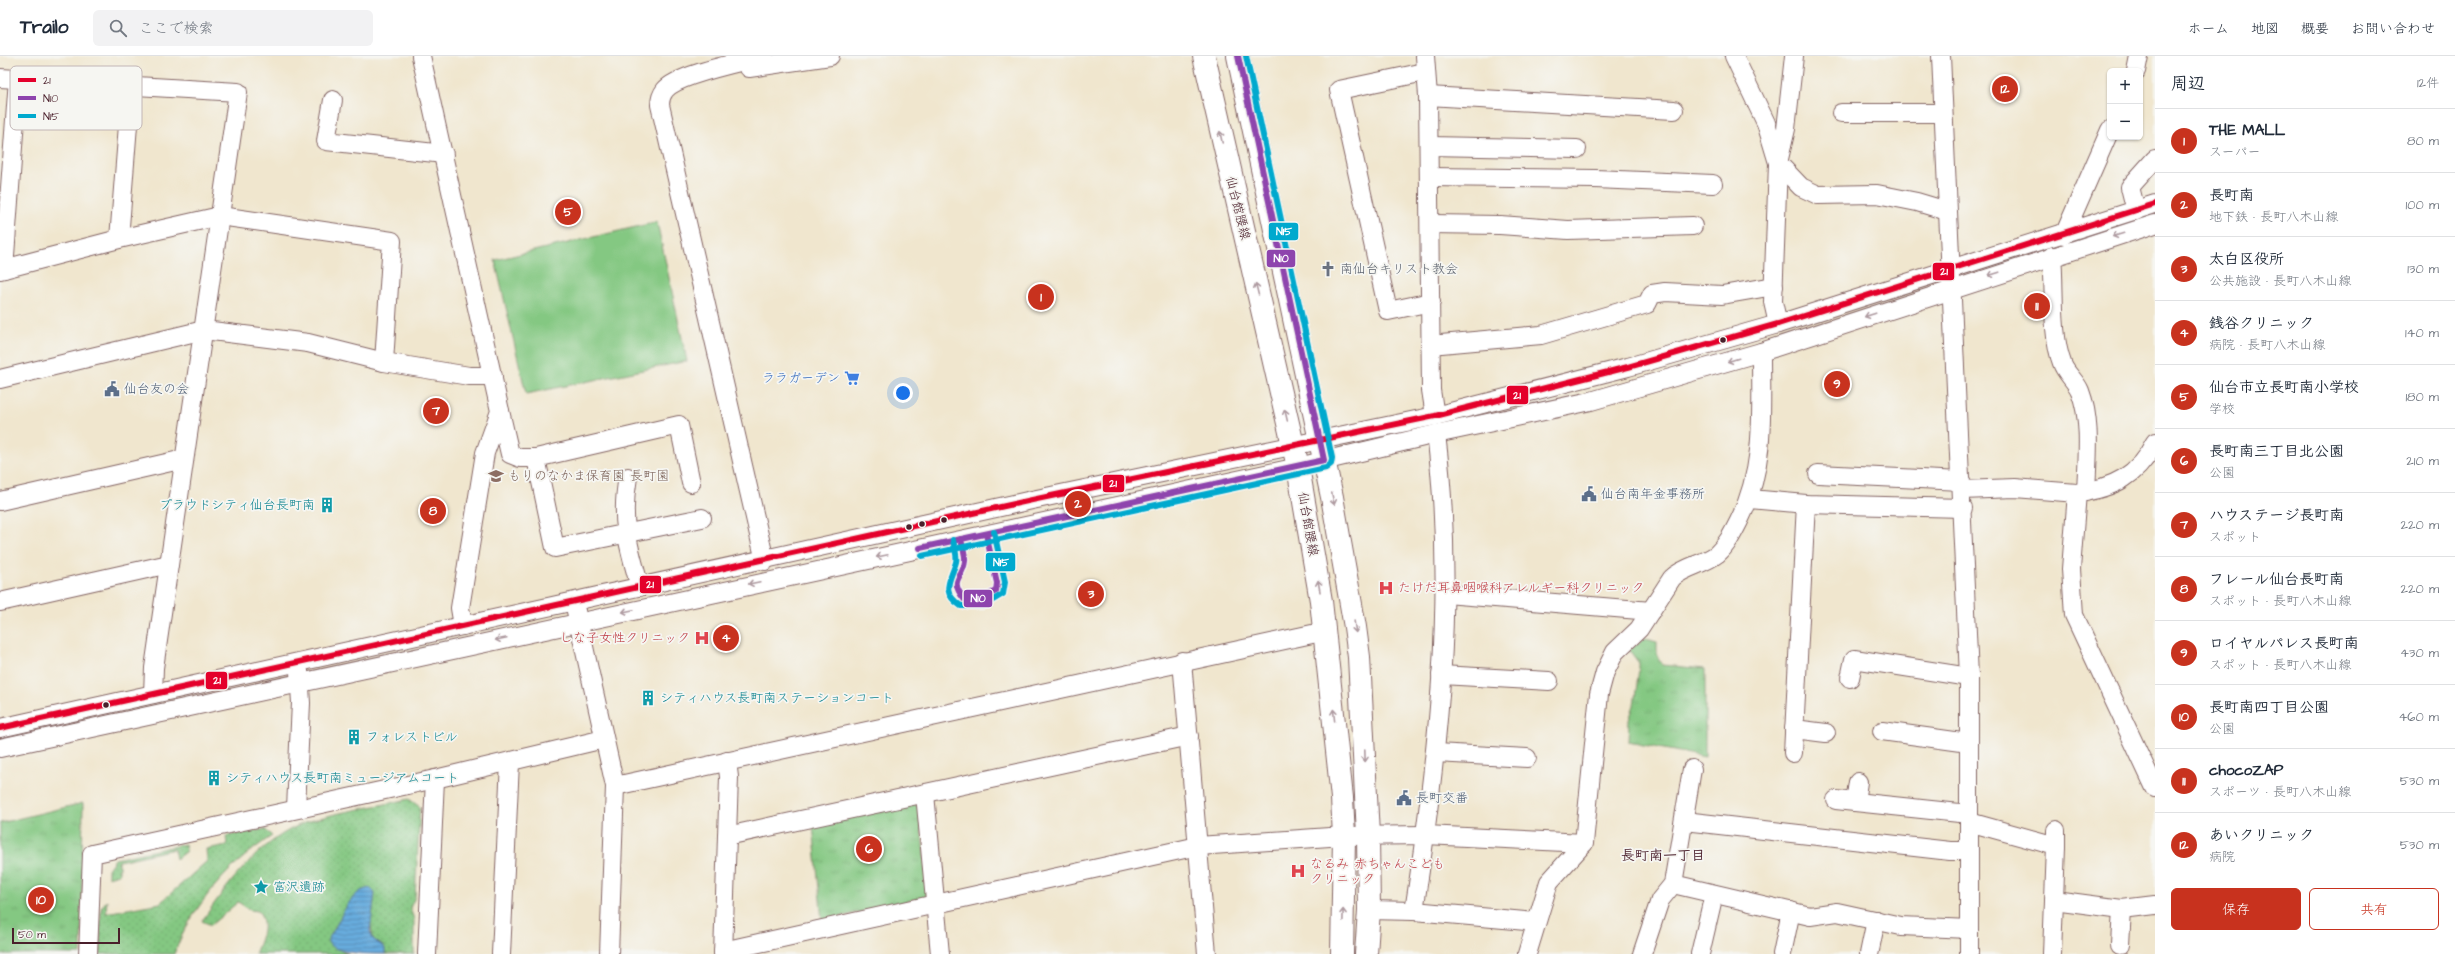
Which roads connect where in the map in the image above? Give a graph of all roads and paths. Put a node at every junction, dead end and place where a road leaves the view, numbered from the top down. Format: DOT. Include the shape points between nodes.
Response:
graph roads {
  1 [pos="421,56"];
  2 [pos="764,56"];
  3 [pos="830,56"];
  4 [pos="1204,56"];
  5 [pos="1238,56"];
  6 [pos="1734,56"];
  7 [pos="1794,56"];
  8 [pos="1941,56"];
  9 [pos="2139,56"];
  10 [pos="1425,64"];
  11 [pos="2137,68"];
  12 [pos="697,74"];
  13 [pos="0,78"];
  14 [pos="10,79"];
  15 [pos="142,88"];
  16 [pos="1428,96"];
  17 [pos="332,100"];
  18 [pos="1674,110"];
  19 [pos="1943,112"];
  20 [pos="1841,113"];
  21 [pos="10,130"];
  22 [pos="128,130"];
  23 [pos="2107,137"];
  24 [pos="1429,146"];
  25 [pos="1577,149"];
  26 [pos="444,154"];
  27 [pos="6,160"];
  28 [pos="2155,160"];
  29 [pos="1778,163"];
  30 [pos="1429,177"];
  31 [pos="1713,184"];
  32 [pos="2155,204"];
  33 [pos="2136,210"];
  34 [pos="1947,211"];
  35 [pos="220,216"];
  36 [pos="1430,224"];
  37 [pos="2155,224"];
  38 [pos="1693,226"];
  39 [pos="2064,234"];
  40 [pos="119,239"];
  41 [pos="2052,256"];
  42 [pos="2,270"];
  43 [pos="1950,270"];
  44 [pos="1774,286"];
  45 [pos="1950,289"];
  46 [pos="1431,302"];
  47 [pos="1778,324"];
  48 [pos="204,330"];
  49 [pos="1430,345"];
  50 [pos="1761,352"];
  51 [pos="384,362"];
  52 [pos="1644,362"];
  53 [pos="493,376"];
  54 [pos="0,379"];
  55 [pos="1650,384"];
  56 [pos="500,411"];
  57 [pos="1435,416"];
  58 [pos="1436,434"];
  59 [pos="2155,442"];
  60 [pos="1293,445"];
  61 [pos="1322,450"];
  62 [pos="184,458"];
  63 [pos="536,458"];
  64 [pos="1298,467"];
  65 [pos="1818,474"];
  66 [pos="628,477"];
  67 [pos="692,483"];
  68 [pos="1962,485"];
  69 [pos="2082,493"];
  70 [pos="1750,499"];
  71 [pos="0,501"];
  72 [pos="1806,504"];
  73 [pos="1963,508"];
  74 [pos="702,518"];
  75 [pos="625,534"];
  76 [pos="765,561"];
  77 [pos="169,564"];
  78 [pos="640,586"];
  79 [pos="1446,594"];
  80 [pos="0,602"];
  81 [pos="575,602"];
  82 [pos="1651,612"];
  83 [pos="579,622"];
  84 [pos="463,626"];
  85 [pos="1326,631"];
  86 [pos="1182,661"];
  87 [pos="297,663"];
  88 [pos="1441,675"];
  89 [pos="1969,677"];
  90 [pos="1850,678"];
  91 [pos="1549,681"];
  92 [pos="301,682"];
  93 [pos="153,694"];
  94 [pos="0,728"];
  95 [pos="1794,729"];
  96 [pos="1882,731"];
  97 [pos="1826,732"];
  98 [pos="1189,736"];
  99 [pos="604,739"];
  100 [pos="1968,743"];
  101 [pos="0,748"];
  102 [pos="1436,753"];
  103 [pos="1793,753"];
  104 [pos="1527,758"];
  105 [pos="727,761"];
  106 [pos="510,762"];
  107 [pos="1692,769"];
  108 [pos="435,779"];
  109 [pos="1858,782"];
  110 [pos="615,786"];
  111 [pos="2155,788"];
  112 [pos="925,794"];
  113 [pos="1836,800"];
  114 [pos="1854,802"];
  115 [pos="296,808"];
  116 [pos="1968,818"];
  117 [pos="1684,821"];
  118 [pos="1368,835"];
  119 [pos="1426,835"];
  120 [pos="727,836"];
  121 [pos="1344,836"];
  122 [pos="1584,843"];
  123 [pos="1198,846"];
  124 [pos="1968,851"];
  125 [pos="1673,884"];
  126 [pos="1714,894"];
  127 [pos="2054,900"];
  128 [pos="935,903"];
  129 [pos="2155,905"];
  130 [pos="2122,908"];
  131 [pos="1369,910"];
  132 [pos="1414,911"];
  133 [pos="1791,911"];
  134 [pos="1876,920"];
  135 [pos="1536,922"];
  136 [pos="1969,929"];
  137 [pos="2120,944"];
  138 [pos="723,953"];
  139 [pos="88,954"];
  140 [pos="427,954"];
  141 [pos="501,954"];
  142 [pos="609,954"];
  143 [pos="940,954"];
  144 [pos="1207,954"];
  145 [pos="1342,954"];
  146 [pos="1366,954"];
  147 [pos="1527,954"];
  148 [pos="1642,954"];
  149 [pos="1700,954"];
  150 [pos="1782,954"];
  151 [pos="1869,954"];
  152 [pos="1969,954"];
  153 [pos="2052,954"];
  1 -- 26 [label="street"];
  2 -- 12 [label="street"];
  3 -- 12 [label="street" via="803,62"];
  60 -- 4 [label="main road, 仙台館腰線, one-way"];
  5 -- 61 [label="main road"];
  6 -- 29 [label="street" via="1766,123"];
  7 -- 29 [label="street" via="1786,129"];
  8 -- 19 [label="street"];
  9 -- 11 [label="street"];
  10 -- 16 [label="street"];
  10 -- 46 [label="street" via="1339,90 1388,311"];
  12 -- 76 [label="street" via="672,84 665,90 660,105"];
  13 -- 14 [label="street"];
  15 -- 35 [label="street" via="238,92"];
  16 -- 18 [label="street"];
  16 -- 24 [label="street"];
  17 -- 26 [label="street" via="326,141"];
  19 -- 20 [label="street"];
  19 -- 34 [label="street"];
  21 -- 27 [label="street"];
  22 -- 40 [label="street"];
  23 -- 39 [label="street"];
  24 -- 25 [label="street"];
  24 -- 30 [label="street"];
  26 -- 53 [label="street"];
  27 -- 42 [label="street"];
  28 -- 33 [label="street" via="2130,187"];
  29 -- 34 [label="street" via="1802,187 1818,195 1877,194"];
  29 -- 44 [label="street"];
  30 -- 31 [label="street" via="1595,179"];
  30 -- 36 [label="street"];
  32 -- 33 [label="street"];
  33 -- 39 [label="street"];
  34 -- 43 [label="street"];
  35 -- 40 [label="street"];
  35 -- 48 [label="street"];
  35 -- 51 [label="street" via="392,241"];
  36 -- 38 [label="street" via="1500,225 1568,230"];
  36 -- 46 [label="street"];
  37 -- 41 [label="street, one-way"];
  39 -- 43 [label="street"];
  40 -- 42 [label="street"];
  41 -- 45 [label="street, one-way"];
  41 -- 69 [label="street" via="2057,338 2062,364 2080,391 2085,418 2088,443"];
  43 -- 45 [label="street"];
  43 -- 47 [label="street"];
  44 -- 47 [label="street" via="1773,302"];
  44 -- 49 [label="street" via="1722,295 1665,292 1652,294 1647,304 1541,335"];
  45 -- 50 [label="street, one-way"];
  45 -- 68 [label="street"];
  46 -- 49 [label="street"];
  47 -- 52 [label="street"];
  48 -- 51 [label="street" via="308,343"];
  48 -- 54 [label="street"];
  48 -- 62 [label="street"];
  49 -- 57 [label="street"];
  50 -- 55 [label="street, one-way"];
  50 -- 70 [label="street" via="1758,466"];
  51 -- 53 [label="street" via="469,376"];
  52 -- 55 [label="street"];
  52 -- 57 [label="street"];
  53 -- 56 [label="street"];
  55 -- 58 [label="street" via="1591,401"];
  56 -- 63 [label="street" via="510,454 520,458"];
  56 -- 84 [label="street" via="485,452 460,608"];
  57 -- 61 [label="street"];
  58 -- 61 [label="street"];
  58 -- 79 [label="street"];
  59 -- 69 [label="street" via="2144,461 2125,479"];
  60 -- 61 [label="street"];
  60 -- 64 [label="main road, 仙台館腰線"];
  60 -- 76 [label="street" via="1032,500"];
  61 -- 64 [label="street"];
  61 -- 118 [label="main road, one-way" via="1344,552 1359,657"];
  62 -- 71 [label="street"];
  62 -- 77 [label="street"];
  63 -- 67 [label="street" via="679,425"];
  63 -- 75 [label="street" via="555,548"];
  64 -- 83 [label="street, one-way"];
  85 -- 64 [label="main road, 仙台館腰線, one-way"];
  65 -- 68 [label="street"];
  66 -- 75 [label="street" via="624,500"];
  68 -- 69 [label="street"];
  68 -- 73 [label="street"];
  69 -- 111 [label="street" via="2071,569 2074,615"];
  70 -- 72 [label="street"];
  70 -- 82 [label="street" via="1725,545 1704,562 1678,572"];
  72 -- 73 [label="street"];
  72 -- 95 [label="street"];
  73 -- 89 [label="street"];
  74 -- 75 [label="street"];
  75 -- 78 [label="street"];
  76 -- 78 [label="street"];
  77 -- 80 [label="street"];
  77 -- 93 [label="street" via="154,668"];
  78 -- 81 [label="street"];
  79 -- 82 [label="street"];
  79 -- 88 [label="street"];
  81 -- 83 [label="street"];
  81 -- 84 [label="street"];
  82 -- 122 [label="street" via="1610,660 1599,694"];
  83 -- 92 [label="street, one-way"];
  83 -- 99 [label="street"];
  84 -- 87 [label="street"];
  85 -- 86 [label="street"];
  121 -- 85 [label="main road, 仙台館腰線, one-way"];
  86 -- 98 [label="street"];
  86 -- 105 [label="street"];
  87 -- 92 [label="street"];
  87 -- 93 [label="street"];
  88 -- 91 [label="street"];
  88 -- 102 [label="street"];
  89 -- 90 [label="street" via="1854,659"];
  89 -- 100 [label="street"];
  92 -- 101 [label="street"];
  92 -- 115 [label="street"];
  93 -- 94 [label="street"];
  95 -- 97 [label="street"];
  95 -- 103 [label="street"];
  96 -- 100 [label="street"];
  98 -- 112 [label="street"];
  98 -- 123 [label="street"];
  99 -- 106 [label="street"];
  99 -- 110 [label="street"];
  100 -- 116 [label="street"];
  102 -- 104 [label="street"];
  102 -- 119 [label="street"];
  105 -- 110 [label="street"];
  105 -- 120 [label="street"];
  106 -- 108 [label="street"];
  106 -- 141 [label="street"];
  107 -- 117 [label="street"];
  108 -- 115 [label="street"];
  108 -- 140 [label="street"];
  109 -- 114 [label="street"];
  110 -- 142 [label="street"];
  112 -- 120 [label="street"];
  112 -- 128 [label="street"];
  113 -- 114 [label="street"];
  114 -- 116 [label="street"];
  115 -- 139 [label="street" via="92,854"];
  116 -- 124 [label="street"];
  116 -- 127 [label="street" via="2056,838"];
  117 -- 124 [label="street"];
  117 -- 125 [label="street"];
  118 -- 119 [label="street"];
  118 -- 121 [label="street"];
  118 -- 131 [label="main road"];
  119 -- 122 [label="street"];
  119 -- 132 [label="street"];
  120 -- 138 [label="street"];
  121 -- 123 [label="street"];
  145 -- 121 [label="main road, 仙台館腰線, one-way"];
  122 -- 135 [label="street" via="1549,882"];
  123 -- 128 [label="street"];
  123 -- 144 [label="street"];
  124 -- 136 [label="street"];
  125 -- 126 [label="street"];
  125 -- 148 [label="street" via="1660,900"];
  126 -- 133 [label="street"];
  126 -- 149 [label="street"];
  127 -- 130 [label="street"];
  127 -- 153 [label="street"];
  128 -- 138 [label="street"];
  128 -- 143 [label="street"];
  129 -- 130 [label="street"];
  130 -- 137 [label="street"];
  131 -- 132 [label="street"];
  131 -- 146 [label="main road"];
  132 -- 135 [label="street"];
  133 -- 134 [label="street" via="1810,916 1836,912"];
  133 -- 150 [label="street"];
  134 -- 136 [label="street" via="1917,927"];
  134 -- 151 [label="street"];
  135 -- 147 [label="street"];
  136 -- 152 [label="street"];
}
